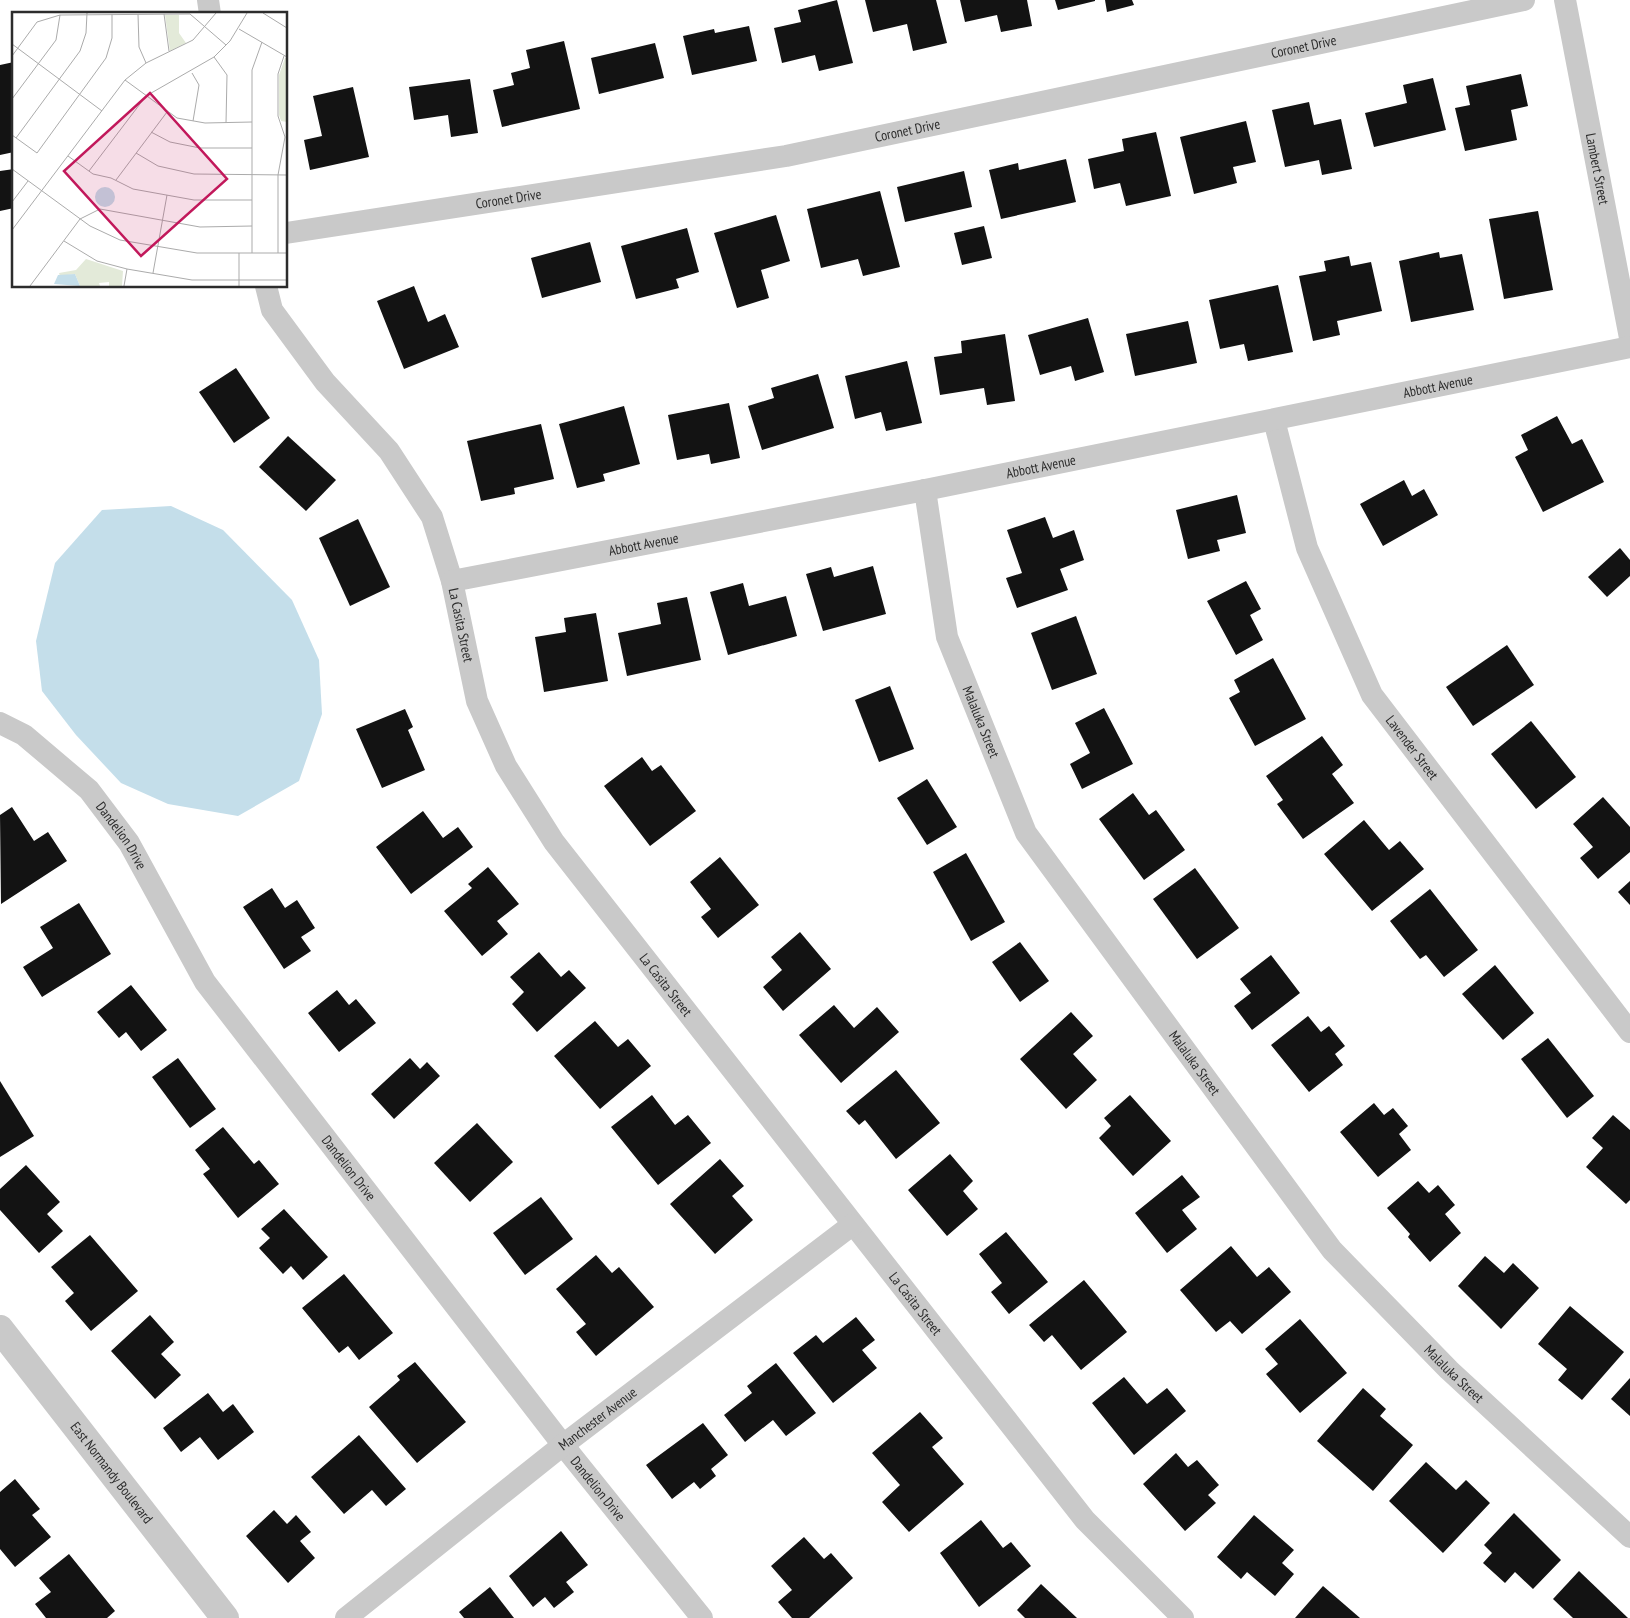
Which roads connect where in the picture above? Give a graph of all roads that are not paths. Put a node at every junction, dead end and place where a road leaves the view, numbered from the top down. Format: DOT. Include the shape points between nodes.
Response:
graph roads {
  1 [pos="1524,0"];
  2 [pos="1565,0"];
  3 [pos="288,233"];
  4 [pos="266,288"];
  5 [pos="1630,338"];
  6 [pos="1630,347"];
  7 [pos="1274,420"];
  8 [pos="925,490"];
  9 [pos="452,581"];
  10 [pos="0,723"];
  11 [pos="1630,1032"];
  12 [pos="852,1225"];
  13 [pos="0,1328"];
  14 [pos="563,1445"];
  15 [pos="1630,1538"];
  16 [pos="225,1618"];
  17 [pos="346,1618"];
  18 [pos="702,1618"];
  19 [pos="1182,1618"];
  1 -- 3 [label="street, Coronet Drive" via="786,156"];
  2 -- 5 [label="street, Lambert Street"];
  4 -- 9 [label="street, La Casita Street" via="272,310 325,382 389,451 432,517"];
  6 -- 7 [label="street, Abbott Avenue"];
  7 -- 8 [label="street, Abbott Avenue"];
  7 -- 11 [label="street, Lavender Street" via="1307,548 1372,695"];
  8 -- 9 [label="street, Abbott Avenue"];
  8 -- 15 [label="street, Malaluka Street" via="947,637 1026,833 1332,1250 1450,1370"];
  9 -- 12 [label="street, La Casita Street" via="477,700 506,766 554,842"];
  10 -- 14 [label="street, Dandelion Drive" via="24,735 89,790 129,843 205,982"];
  12 -- 14 [label="street, Manchester Avenue"];
  12 -- 19 [label="street, La Casita Street" via="1085,1520"];
  13 -- 16 [label="street, East Normandy Boulevard"];
  14 -- 17 [label="street, Manchester Avenue"];
  14 -- 18 [label="street, Dandelion Drive"];
}
